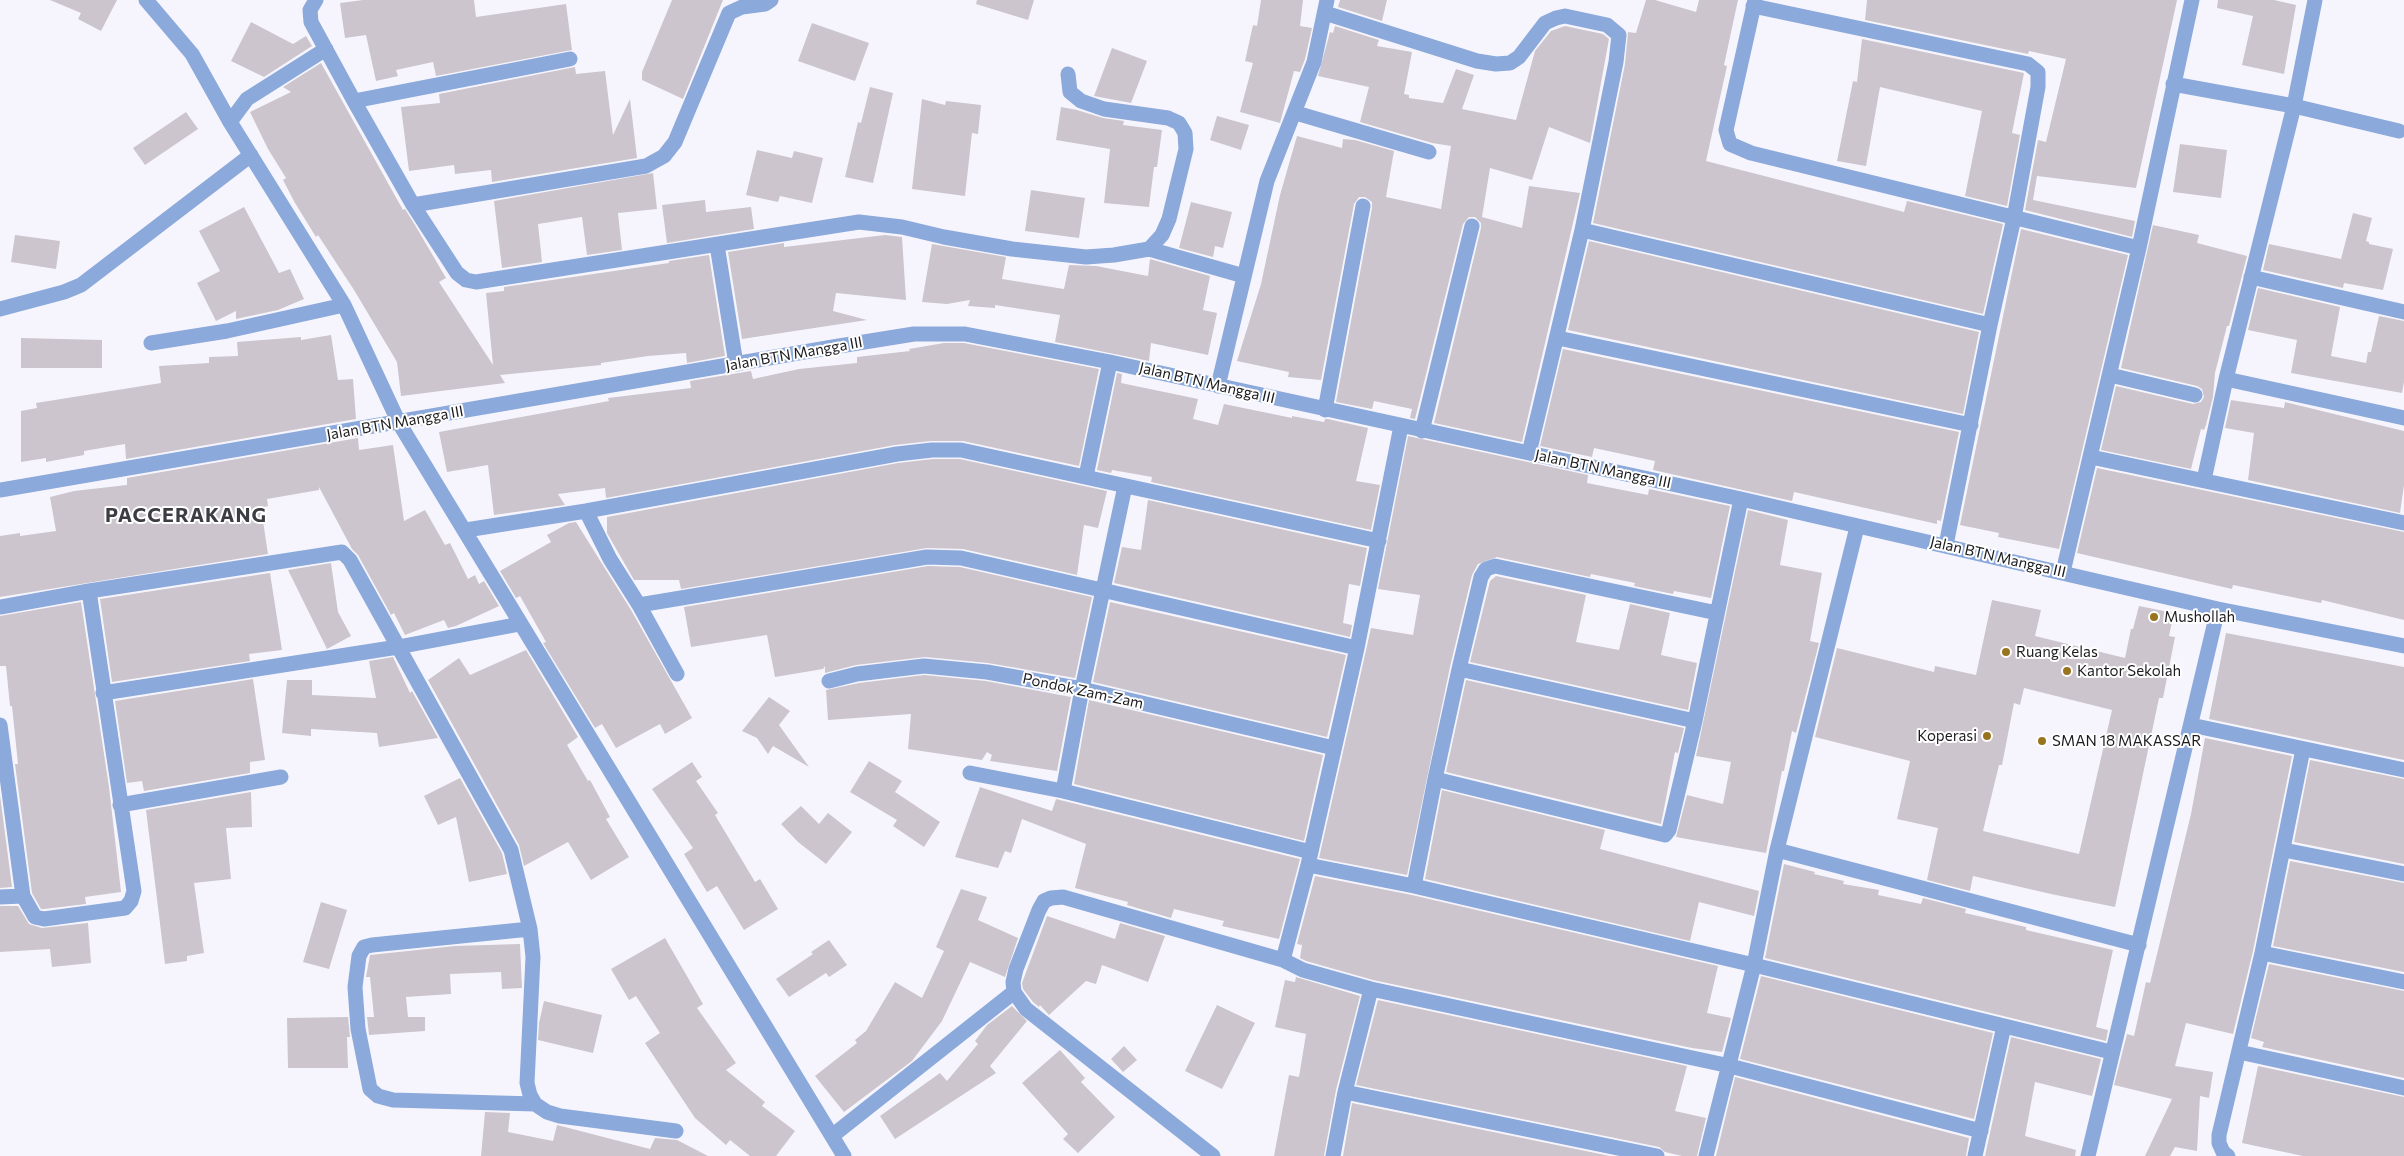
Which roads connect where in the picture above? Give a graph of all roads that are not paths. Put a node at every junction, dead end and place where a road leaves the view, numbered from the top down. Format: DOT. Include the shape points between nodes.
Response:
graph roads {
  1 [pos="146,0"];
  2 [pos="316,0"];
  3 [pos="771,0"];
  4 [pos="2192,0"];
  5 [pos="2314,0"];
  6 [pos="1754,3"];
  7 [pos="1326,6"];
  8 [pos="326,49"];
  9 [pos="570,59"];
  10 [pos="1068,74"];
  11 [pos="2173,84"];
  12 [pos="354,101"];
  13 [pos="2294,106"];
  14 [pos="1296,113"];
  15 [pos="230,122"];
  16 [pos="2400,131"];
  17 [pos="1429,152"];
  18 [pos="250,155"];
  19 [pos="413,204"];
  20 [pos="1362,206"];
  21 [pos="2014,218"];
  22 [pos="1472,226"];
  23 [pos="1582,230"];
  24 [pos="716,245"];
  25 [pos="2139,248"];
  26 [pos="1149,249"];
  27 [pos="1244,276"];
  28 [pos="2251,278"];
  29 [pos="344,304"];
  30 [pos="0,309"];
  31 [pos="2404,312"];
  32 [pos="1990,325"];
  33 [pos="1558,338"];
  34 [pos="151,343"];
  35 [pos="1110,362"];
  36 [pos="736,364"];
  37 [pos="2110,375"];
  38 [pos="2226,379"];
  39 [pos="1218,386"];
  40 [pos="2195,395"];
  41 [pos="1325,410"];
  42 [pos="2404,418"];
  43 [pos="399,423"];
  44 [pos="1971,425"];
  45 [pos="1401,426"];
  46 [pos="1422,431"];
  47 [pos="1529,453"];
  48 [pos="2091,457"];
  49 [pos="1086,476"];
  50 [pos="2204,480"];
  51 [pos="1125,486"];
  52 [pos="0,490"];
  53 [pos="1742,499"];
  54 [pos="586,511"];
  55 [pos="2404,523"];
  56 [pos="1857,527"];
  57 [pos="466,530"];
  58 [pos="1379,541"];
  59 [pos="1946,545"];
  60 [pos="2064,572"];
  61 [pos="1103,590"];
  62 [pos="89,591"];
  63 [pos="639,605"];
  64 [pos="0,607"];
  65 [pos="2218,609"];
  66 [pos="1718,613"];
  67 [pos="520,624"];
  68 [pos="2404,646"];
  69 [pos="398,647"];
  70 [pos="1358,648"];
  71 [pos="1459,669"];
  72 [pos="678,674"];
  73 [pos="829,680"];
  74 [pos="1082,689"];
  75 [pos="103,693"];
  76 [pos="1695,721"];
  77 [pos="2191,725"];
  78 [pos="0,726"];
  79 [pos="1334,748"];
  80 [pos="2304,749"];
  81 [pos="2404,770"];
  82 [pos="970,773"];
  83 [pos="281,777"];
  84 [pos="1435,778"];
  85 [pos="4,787"];
  86 [pos="1063,791"];
  87 [pos="120,805"];
  88 [pos="1777,850"];
  89 [pos="2284,850"];
  90 [pos="1309,858"];
  91 [pos="2404,874"];
  92 [pos="1414,886"];
  93 [pos="22,896"];
  94 [pos="0,897"];
  95 [pos="530,929"];
  96 [pos="2139,944"];
  97 [pos="2262,953"];
  98 [pos="1283,960"];
  99 [pos="1754,965"];
  100 [pos="2404,982"];
  101 [pos="1371,989"];
  102 [pos="1014,992"];
  103 [pos="2004,1026"];
  104 [pos="2112,1052"];
  105 [pos="2239,1052"];
  106 [pos="1730,1066"];
  107 [pos="2404,1088"];
  108 [pos="1346,1092"];
  109 [pos="535,1104"];
  110 [pos="676,1131"];
  111 [pos="1981,1131"];
  112 [pos="832,1136"];
  113 [pos="844,1156"];
  114 [pos="1213,1156"];
  115 [pos="1333,1156"];
  116 [pos="1656,1156"];
  117 [pos="1706,1156"];
  118 [pos="1975,1156"];
  119 [pos="2088,1156"];
  120 [pos="2228,1156"];
  1 -- 15 [label="street" via="192,54"];
  2 -- 8 [label="street" via="310,10 311,22"];
  3 -- 19 [label="street" via="728,14 675,142 664,156 646,166"];
  4 -- 11 [label="street"];
  5 -- 13 [label="street"];
  6 -- 21 [label="street" via="1726,130 1730,144 1751,153"];
  6 -- 21 [label="street" via="2033,67 2039,78"];
  7 -- 14 [label="street" via="1314,62"];
  7 -- 23 [label="street" via="1477,61 1496,64 1510,63 1519,57 1545,24 1556,18 1565,16 1607,25 1617,31 1620,39 1616,62"];
  8 -- 12 [label="street"];
  8 -- 15 [label="street" via="247,99"];
  9 -- 12 [label="street"];
  10 -- 26 [label="street" via="1070,92 1081,102 1104,109 1168,118 1180,124 1185,133 1186,148 1169,219 1162,235"];
  11 -- 13 [label="street"];
  11 -- 25 [label="street"];
  12 -- 19 [label="street"];
  13 -- 16 [label="street"];
  13 -- 28 [label="street"];
  14 -- 17 [label="street"];
  14 -- 27 [label="street" via="1267,181"];
  15 -- 18 [label="street"];
  18 -- 29 [label="street"];
  18 -- 30 [label="street" via="81,285"];
  19 -- 24 [label="street" via="457,273 476,282"];
  20 -- 41 [label="street"];
  21 -- 25 [label="street"];
  21 -- 32 [label="street"];
  22 -- 46 [label="street"];
  23 -- 32 [label="street"];
  23 -- 33 [label="street"];
  24 -- 26 [label="street" via="859,222 902,226 1012,249 1086,257 1114,256"];
  24 -- 36 [label="street"];
  25 -- 37 [label="street"];
  26 -- 27 [label="street"];
  27 -- 39 [label="street"];
  28 -- 31 [label="street"];
  28 -- 38 [label="street"];
  29 -- 34 [label="street" via="227,331"];
  29 -- 43 [label="street"];
  32 -- 44 [label="street"];
  33 -- 44 [label="street"];
  33 -- 47 [label="street"];
  35 -- 36 [label="street, Jalan BTN Mangga III" via="965,334 914,334"];
  35 -- 39 [label="street, Jalan BTN Mangga III"];
  35 -- 49 [label="street"];
  36 -- 43 [label="street, Jalan BTN Mangga III"];
  37 -- 40 [label="street"];
  37 -- 48 [label="street"];
  38 -- 42 [label="street"];
  38 -- 50 [label="street"];
  39 -- 41 [label="street, Jalan BTN Mangga III"];
  41 -- 45 [label="street, Jalan BTN Mangga III"];
  43 -- 52 [label="street, Jalan BTN Mangga III"];
  43 -- 57 [label="street"];
  44 -- 59 [label="street"];
  45 -- 46 [label="street, Jalan BTN Mangga III"];
  45 -- 58 [label="street"];
  46 -- 47 [label="street, Jalan BTN Mangga III"];
  47 -- 53 [label="street, Jalan BTN Mangga III"];
  48 -- 50 [label="street"];
  48 -- 60 [label="street"];
  49 -- 51 [label="street"];
  49 -- 54 [label="street" via="961,450 932,450"];
  50 -- 55 [label="street"];
  51 -- 58 [label="street"];
  51 -- 61 [label="street"];
  53 -- 56 [label="street, Jalan BTN Mangga III"];
  53 -- 66 [label="street"];
  54 -- 57 [label="street"];
  54 -- 63 [label="street"];
  56 -- 59 [label="street, Jalan BTN Mangga III"];
  56 -- 88 [label="street"];
  57 -- 67 [label="street"];
  58 -- 70 [label="street"];
  59 -- 60 [label="street, Jalan BTN Mangga III"];
  60 -- 65 [label="street, Jalan BTN Mangga III"];
  61 -- 63 [label="street" via="961,558 927,557"];
  61 -- 70 [label="street"];
  61 -- 74 [label="street"];
  62 -- 64 [label="street"];
  62 -- 69 [label="street" via="342,552 350,560"];
  62 -- 75 [label="street"];
  63 -- 72 [label="street"];
  65 -- 68 [label="street, Jalan BTN Mangga III"];
  65 -- 77 [label="street"];
  66 -- 71 [label="street" via="1490,567 1481,577"];
  66 -- 76 [label="street"];
  67 -- 69 [label="street"];
  67 -- 112 [label="street"];
  69 -- 75 [label="street"];
  69 -- 95 [label="street" via="511,850"];
  70 -- 79 [label="street"];
  71 -- 76 [label="street"];
  71 -- 84 [label="street"];
  73 -- 74 [label="street, Pondok Zam-Zam" via="924,666 988,672"];
  74 -- 79 [label="street, Pondok Zam-Zam"];
  74 -- 86 [label="street"];
  75 -- 87 [label="street"];
  76 -- 84 [label="street" via="1669,830 1665,834"];
  77 -- 80 [label="street"];
  77 -- 96 [label="street"];
  78 -- 85 [label="street" via="7,765"];
  79 -- 90 [label="street"];
  80 -- 81 [label="street"];
  80 -- 89 [label="street"];
  82 -- 86 [label="street"];
  83 -- 87 [label="street"];
  84 -- 92 [label="street"];
  85 -- 93 [label="street"];
  86 -- 90 [label="street"];
  87 -- 93 [label="street" via="134,891 125,908 44,919 35,917"];
  88 -- 96 [label="street"];
  88 -- 99 [label="street"];
  89 -- 91 [label="street"];
  89 -- 97 [label="street"];
  90 -- 92 [label="street"];
  90 -- 98 [label="street"];
  92 -- 99 [label="street"];
  93 -- 94 [label="street"];
  95 -- 109 [label="street" via="533,977 527,1083"];
  95 -- 109 [label="street" via="372,944 364,947 359,956 355,987 358,1029 370,1089 378,1096 393,1100"];
  96 -- 104 [label="street"];
  97 -- 100 [label="street"];
  97 -- 105 [label="street"];
  98 -- 101 [label="street" via="1303,970"];
  98 -- 102 [label="street" via="1063,897 1050,898 1038,910 1016,969"];
  99 -- 103 [label="street"];
  99 -- 106 [label="street"];
  101 -- 106 [label="street"];
  101 -- 108 [label="street"];
  102 -- 112 [label="street"];
  102 -- 114 [label="street" via="1026,1009"];
  103 -- 104 [label="street"];
  103 -- 111 [label="street"];
  104 -- 119 [label="street"];
  105 -- 107 [label="street"];
  105 -- 120 [label="street" via="2219,1135 2219,1143"];
  106 -- 111 [label="street"];
  106 -- 117 [label="street"];
  108 -- 115 [label="street"];
  108 -- 116 [label="street"];
  109 -- 110 [label="street" via="560,1116"];
  111 -- 118 [label="street"];
  112 -- 113 [label="street"];
}
